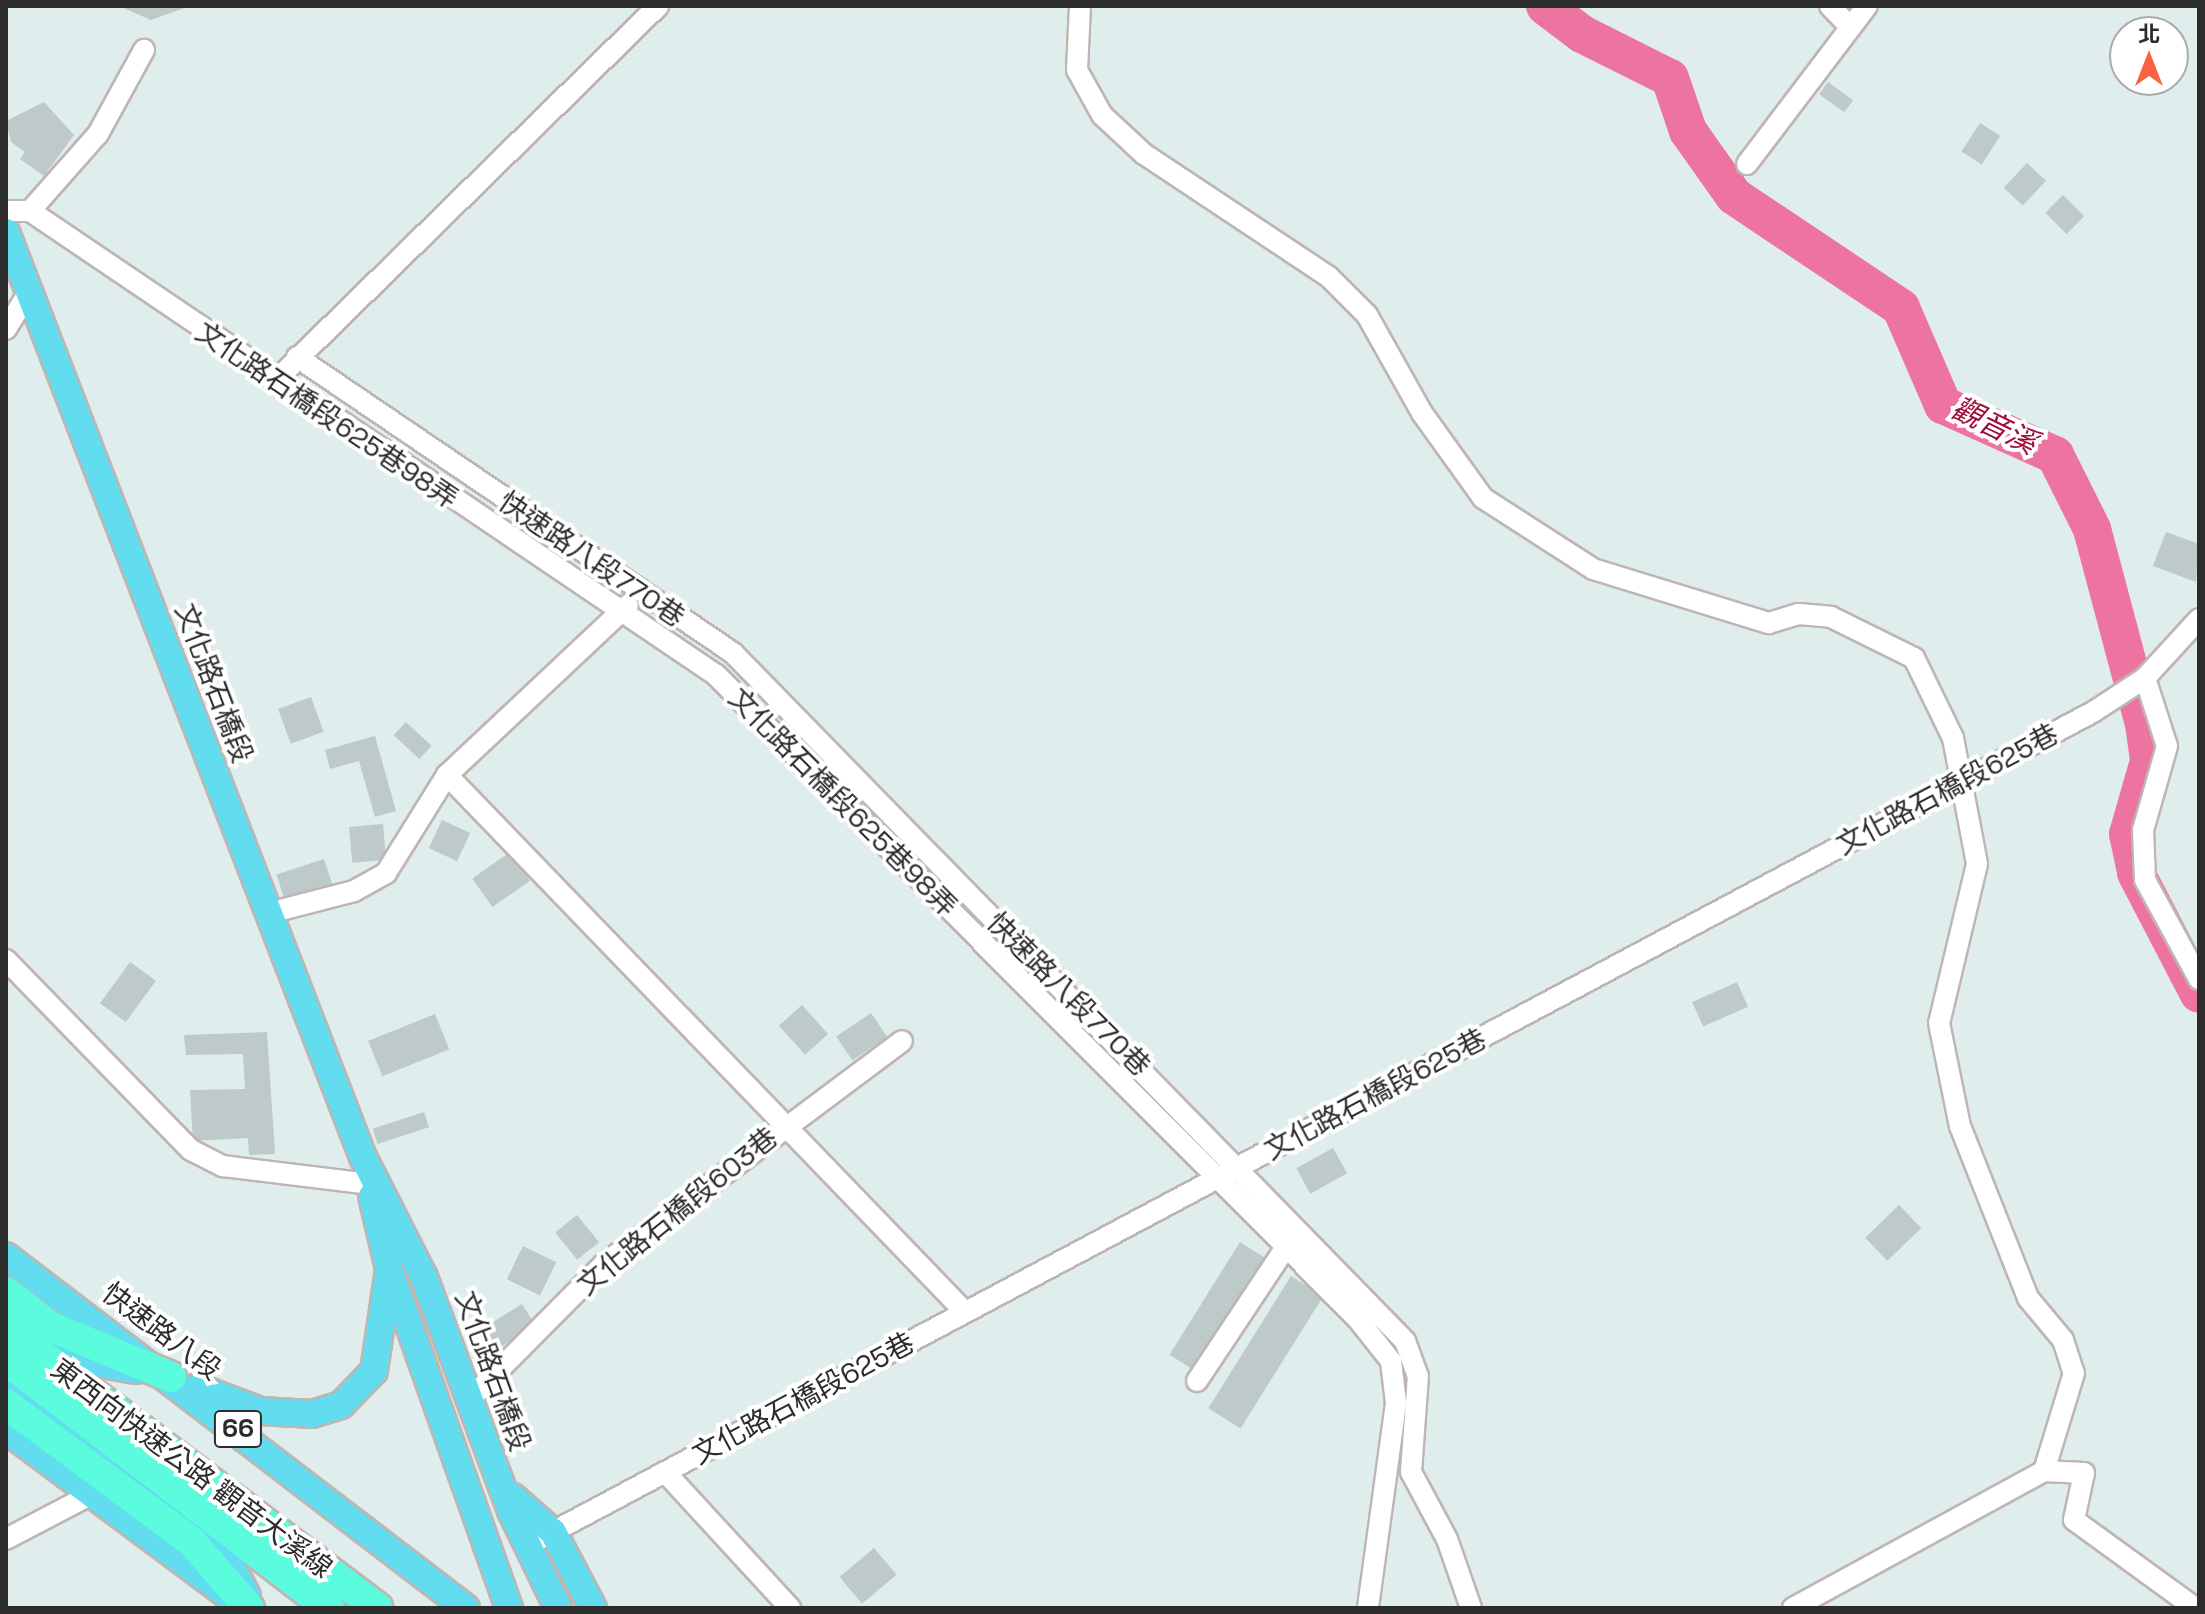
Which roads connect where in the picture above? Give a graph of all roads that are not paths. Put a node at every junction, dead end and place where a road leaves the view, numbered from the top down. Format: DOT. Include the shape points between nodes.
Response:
graph roads {
  1 [pos="658,6"];
  2 [pos="1080,6"];
  3 [pos="1830,6"];
  4 [pos="1867,6"];
  5 [pos="1849,26"];
  6 [pos="144,50"];
  7 [pos="1747,164"];
  8 [pos="6,211"];
  9 [pos="30,211"];
  10 [pos="6,232"];
  11 [pos="29,292"];
  12 [pos="6,329"];
  13 [pos="297,357"];
  14 [pos="276,380"];
  15 [pos="640,594"];
  16 [pos="618,614"];
  17 [pos="2199,619"];
  18 [pos="2145,678"];
  19 [pos="447,775"];
  20 [pos="1963,778"];
  21 [pos="269,913"];
  22 [pos="6,960"];
  23 [pos="2199,979"];
  24 [pos="902,1041"];
  25 [pos="780,1128"];
  26 [pos="363,1157"];
  27 [pos="1239,1167"];
  28 [pos="1218,1178"];
  29 [pos="369,1184"];
  30 [pos="1284,1250"];
  31 [pos="6,1256"];
  32 [pos="389,1269"];
  33 [pos="6,1292"];
  34 [pos="6,1303"];
  35 [pos="965,1312"];
  36 [pos="6,1328"];
  37 [pos="6,1360"];
  38 [pos="171,1377"];
  39 [pos="6,1380"];
  40 [pos="1197,1381"];
  41 [pos="469,1400"];
  42 [pos="6,1404"];
  43 [pos="6,1430"];
  44 [pos="2044,1471"];
  45 [pos="665,1472"];
  46 [pos="92,1494"];
  47 [pos="543,1538"];
  48 [pos="6,1539"];
  49 [pos="248,1608"];
  50 [pos="329,1608"];
  51 [pos="377,1608"];
  52 [pos="466,1608"];
  53 [pos="509,1608"];
  54 [pos="558,1608"];
  55 [pos="593,1608"];
  56 [pos="790,1608"];
  57 [pos="1368,1608"];
  58 [pos="1471,1608"];
  59 [pos="1793,1608"];
  60 [pos="2195,1608"];
  1 -- 13 [label="street"];
  2 -- 20 [label="street" via="1077,70 1102,115 1144,154 1329,277 1367,315 1422,413 1483,498 1593,569 1769,623 1810,615 1877,634 1914,658 1953,738"];
  3 -- 5 [label="street"];
  4 -- 5 [label="street"];
  5 -- 7 [label="street"];
  6 -- 9 [label="street" via="98,134"];
  8 -- 9 [label="street"];
  9 -- 14 [label="street, 文化路石橋段625巷98弄"];
  10 -- 11 [label="main road, 文化路石橋段"];
  11 -- 12 [label="street"];
  11 -- 21 [label="main road, 文化路石橋段"];
  13 -- 14 [label="street"];
  13 -- 15 [label="street, 快速路八段770巷"];
  14 -- 16 [label="street, 文化路石橋段625巷98弄"];
  15 -- 16 [label="street"];
  15 -- 27 [label="street, 快速路八段770巷" via="733,653"];
  16 -- 19 [label="street"];
  16 -- 28 [label="street, 文化路石橋段625巷98弄" via="716,675"];
  17 -- 18 [label="street, 文化路石橋段625巷"];
  18 -- 20 [label="street, 文化路石橋段625巷"];
  18 -- 23 [label="street" via="2167,746 2143,830 2145,880"];
  19 -- 21 [label="street" via="386,873 354,891"];
  19 -- 25 [label="street"];
  20 -- 27 [label="street, 文化路石橋段625巷"];
  20 -- 44 [label="street" via="1977,864 1939,1023 1960,1126 2001,1237 2074,1373"];
  21 -- 26 [label="main road, 文化路石橋段"];
  22 -- 29 [label="street" via="191,1150 223,1166"];
  24 -- 25 [label="street, 文化路石橋段603巷"];
  25 -- 35 [label="street"];
  25 -- 41 [label="street, 文化路石橋段603巷" via="604,1264"];
  26 -- 29 [label="main road, 文化路石橋段"];
  26 -- 41 [label="main road, 文化路石橋段" via="424,1277"];
  27 -- 28 [label="street, 文化路石橋段625巷"];
  27 -- 58 [label="street, 快速路八段770巷" via="1405,1341 1418,1376 1411,1472 1447,1539"];
  28 -- 30 [label="street, 文化路石橋段625巷98弄"];
  28 -- 35 [label="street, 文化路石橋段625巷"];
  29 -- 32 [label="main road, 文化路石橋段"];
  30 -- 40 [label="street"];
  30 -- 57 [label="street, 文化路石橋段625巷98弄" via="1391,1361 1396,1403"];
  31 -- 38 [label="main road, 快速路八段 / 66"];
  32 -- 38 [label="main road" via="374,1371 341,1405 312,1414 261,1411"];
  32 -- 53 [label="main road, 文化路石橋段"];
  33 -- 38 [label="highway" via="51,1327"];
  34 -- 38 [label="main road" via="90,1362"];
  35 -- 45 [label="street, 文化路石橋段625巷"];
  36 -- 51 [label="highway, 東西向快速公路 觀音大溪線 / 66"];
  37 -- 50 [label="highway, 東西向快速公路 觀音大溪線"];
  38 -- 52 [label="main road, 快速路八段 / 66"];
  39 -- 49 [label="main road" via="220,1543"];
  41 -- 47 [label="main road, 文化路石橋段" via="502,1487"];
  42 -- 49 [label="highway" via="192,1542"];
  43 -- 46 [label="main road"];
  44 -- 59 [label="street"];
  44 -- 60 [label="street" via="2084,1473 2074,1520"];
  45 -- 47 [label="street, 文化路石橋段625巷"];
  45 -- 56 [label="street"];
  46 -- 48 [label="street"];
  46 -- 49 [label="main road"];
  47 -- 54 [label="main road, 文化路石橋段"];
  47 -- 55 [label="main road"];
}
